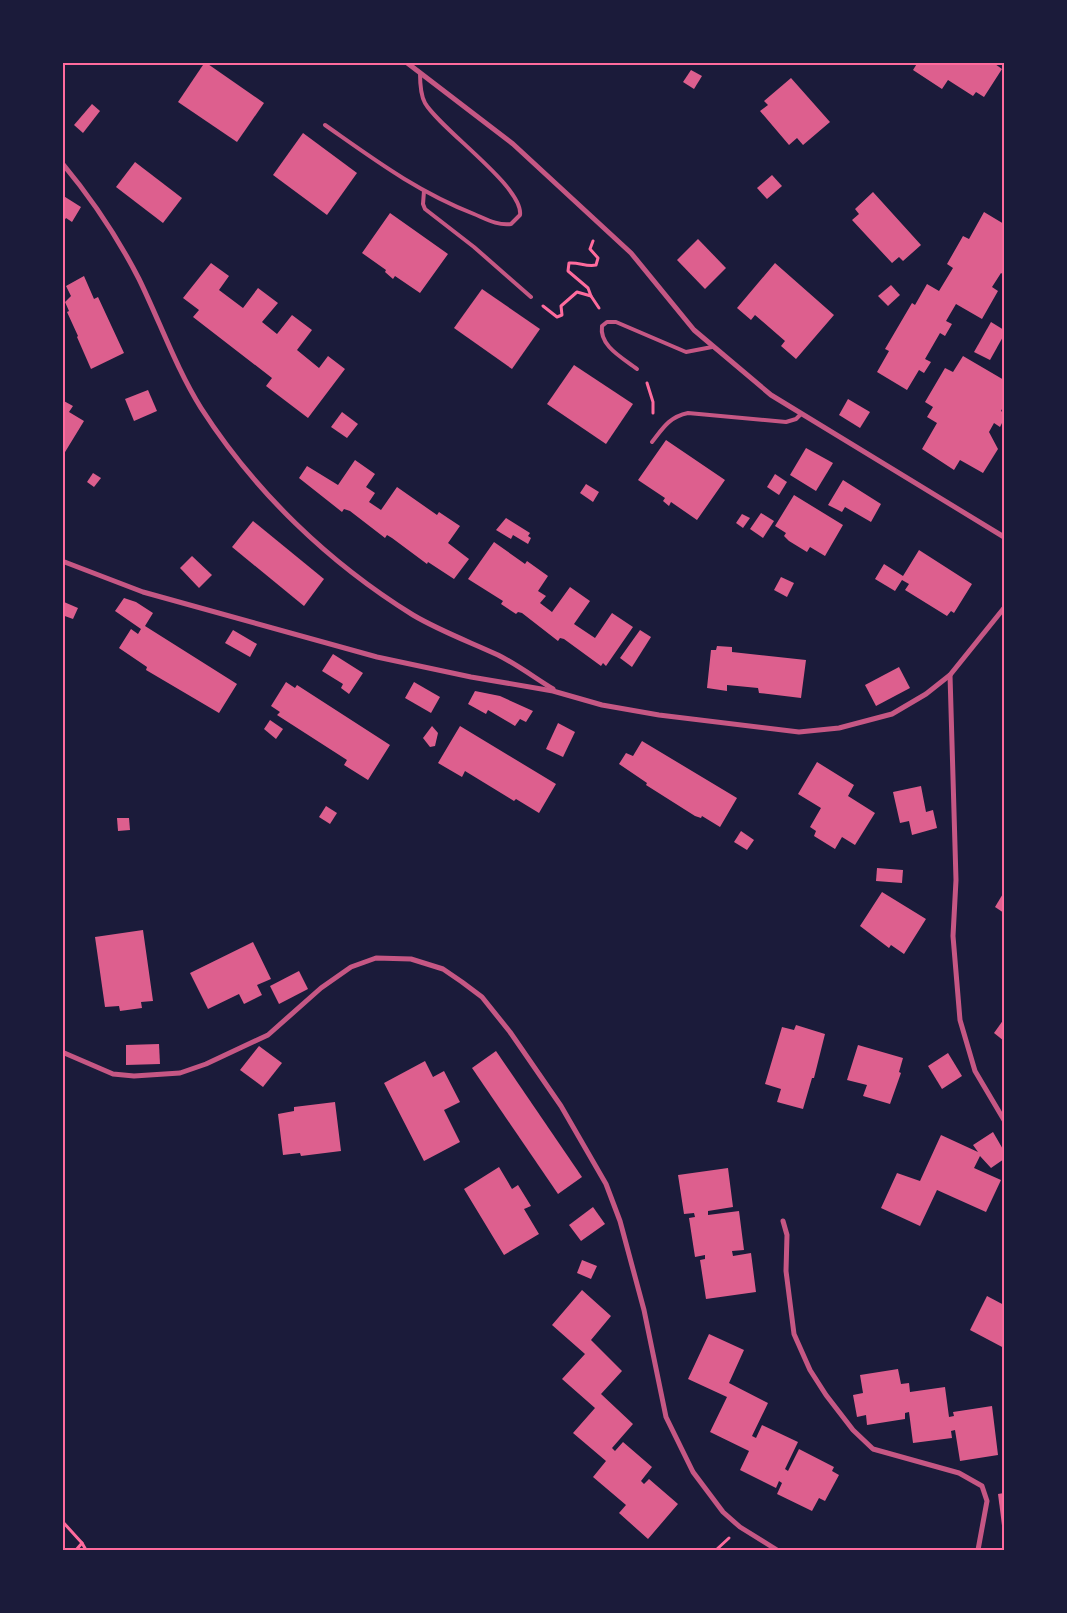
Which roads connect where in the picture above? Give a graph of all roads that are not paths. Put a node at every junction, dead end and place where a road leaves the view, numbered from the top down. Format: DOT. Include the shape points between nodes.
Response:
graph roads {
  1 [pos="406,62"];
  2 [pos="420,73"];
  3 [pos="325,125"];
  4 [pos="62,163"];
  5 [pos="424,191"];
  6 [pos="531,297"];
  7 [pos="712,347"];
  8 [pos="637,369"];
  9 [pos="801,414"];
  10 [pos="652,442"];
  11 [pos="1004,537"];
  12 [pos="62,561"];
  13 [pos="1004,608"];
  14 [pos="950,675"];
  15 [pos="558,692"];
  16 [pos="62,1052"];
  17 [pos="1004,1120"];
  18 [pos="783,1220"];
  19 [pos="777,1550"];
  20 [pos="978,1550"];
  1 -- 2 [label="street"];
  2 -- 5 [label="lane" via="424,102 508,187 519,205 520,214 511,224 499,224"];
  2 -- 7 [label="street" via="513,144 631,253 694,330"];
  3 -- 5 [label="lane"];
  4 -- 15 [label="street" via="112,230 202,409 254,480 280,509 339,563 413,615 443,632 500,656"];
  5 -- 6 [label="lane" via="425,209"];
  7 -- 8 [label="lane" via="686,352 616,322 602,326 602,338"];
  7 -- 9 [label="street" via="770,395"];
  9 -- 10 [label="lane" via="786,422 688,413 668,421"];
  9 -- 11 [label="street"];
  12 -- 15 [label="street" via="143,592 377,657"];
  13 -- 14 [label="street"];
  14 -- 15 [label="street" via="892,714 839,728 798,732 659,715"];
  14 -- 17 [label="street" via="956,880 954,936 960,1020 975,1072"];
  16 -- 19 [label="street" via="113,1074 180,1073 268,1035 321,988 351,967 376,958 412,959 444,969 482,997 510,1032 561,1106 606,1184 620,1221 644,1310 666,1417 693,1472 723,1512"];
  18 -- 20 [label="street" via="788,1235 786,1271 794,1334 810,1370 853,1430 873,1449 966,1476 982,1486 987,1501"];
}
